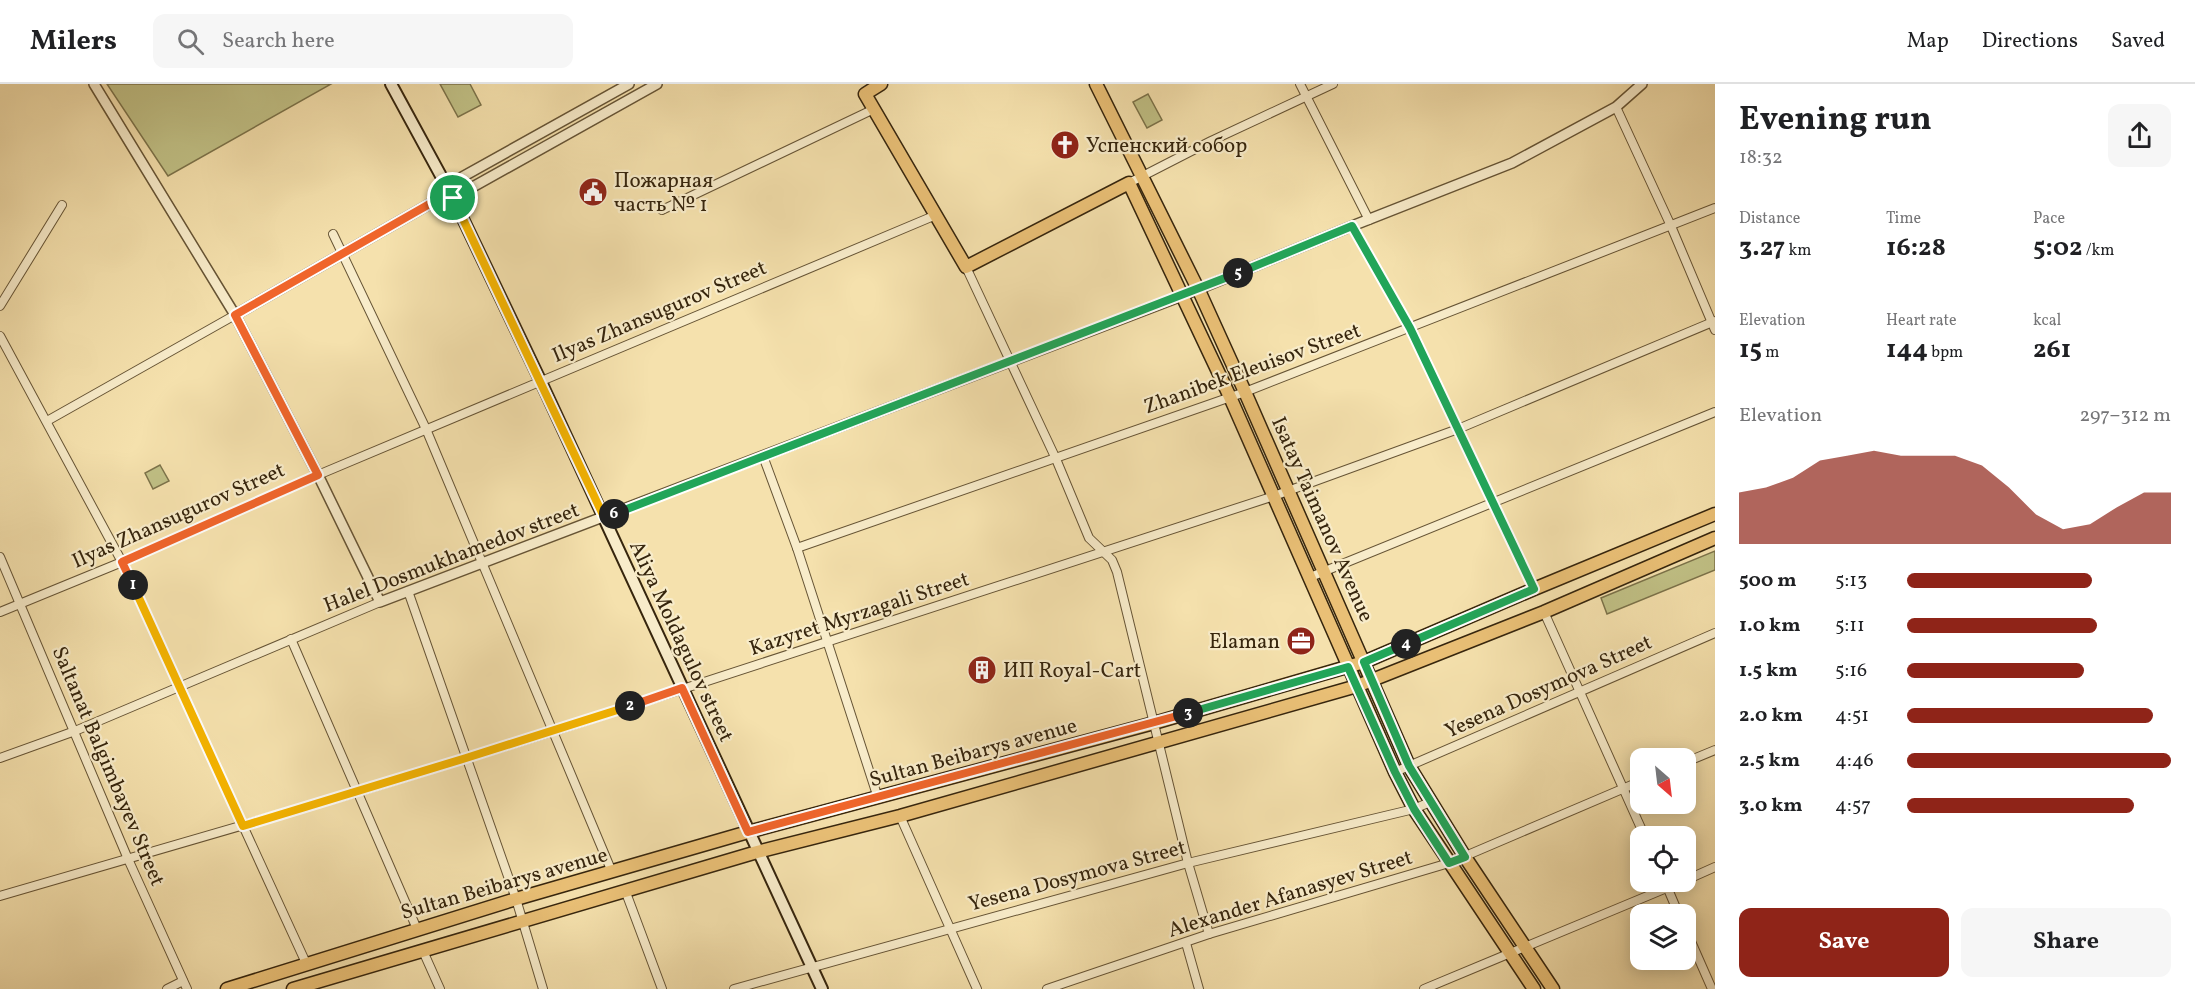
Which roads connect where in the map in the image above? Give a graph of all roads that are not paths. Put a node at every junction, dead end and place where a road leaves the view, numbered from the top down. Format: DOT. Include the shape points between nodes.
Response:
graph roads {
  1 [pos="94,84"];
  2 [pos="392,84"];
  3 [pos="629,84"];
  4 [pos="657,84"];
  5 [pos="881,84"];
  6 [pos="1096,84"];
  7 [pos="1300,84"];
  8 [pos="1333,84"];
  9 [pos="1642,84"];
  10 [pos="862,89"];
  11 [pos="1306,97"];
  12 [pos="1616,107"];
  13 [pos="874,109"];
  14 [pos="1142,176"];
  15 [pos="1129,183"];
  16 [pos="446,186"];
  17 [pos="453,198"];
  18 [pos="433,202"];
  19 [pos="62,205"];
  20 [pos="1715,208"];
  21 [pos="662,210"];
  22 [pos="936,214"];
  23 [pos="1369,220"];
  24 [pos="1671,225"];
  25 [pos="1352,226"];
  26 [pos="333,234"];
  27 [pos="342,255"];
  28 [pos="966,267"];
  29 [pos="1198,289"];
  30 [pos="1182,296"];
  31 [pos="0,306"];
  32 [pos="235,315"];
  33 [pos="1714,325"];
  34 [pos="1410,328"];
  35 [pos="0,336"];
  36 [pos="1011,361"];
  37 [pos="541,382"];
  38 [pos="1245,392"];
  39 [pos="1230,397"];
  40 [pos="1715,412"];
  41 [pos="47,421"];
  42 [pos="426,429"];
  43 [pos="1458,429"];
  44 [pos="763,456"];
  45 [pos="1056,459"];
  46 [pos="318,475"];
  47 [pos="1289,490"];
  48 [pos="1274,496"];
  49 [pos="1492,502"];
  50 [pos="1715,514"];
  51 [pos="604,517"];
  52 [pos="1715,538"];
  53 [pos="797,548"];
  54 [pos="1104,552"];
  55 [pos="0,557"];
  56 [pos="122,562"];
  57 [pos="482,562"];
  58 [pos="1324,572"];
  59 [pos="1308,579"];
  60 [pos="1534,589"];
  61 [pos="408,591"];
  62 [pos="380,602"];
  63 [pos="20,604"];
  64 [pos="0,612"];
  65 [pos="1544,612"];
  66 [pos="1715,633"];
  67 [pos="291,639"];
  68 [pos="827,643"];
  69 [pos="1364,662"];
  70 [pos="1348,667"];
  71 [pos="1372,681"];
  72 [pos="179,685"];
  73 [pos="1357,686"];
  74 [pos="682,688"];
  75 [pos="1581,691"];
  76 [pos="1154,723"];
  77 [pos="75,730"];
  78 [pos="554,731"];
  79 [pos="1158,742"];
  80 [pos="1715,750"];
  81 [pos="0,758"];
  82 [pos="466,758"];
  83 [pos="1696,758"];
  84 [pos="1021,759"];
  85 [pos="1409,766"];
  86 [pos="1395,772"];
  87 [pos="1027,780"];
  88 [pos="1630,787"];
  89 [pos="1624,789"];
  90 [pos="357,792"];
  91 [pos="878,798"];
  92 [pos="1430,802"];
  93 [pos="1414,809"];
  94 [pos="900,816"];
  95 [pos="243,826"];
  96 [pos="1640,826"];
  97 [pos="748,832"];
  98 [pos="757,852"];
  99 [pos="1465,857"];
  100 [pos="128,859"];
  101 [pos="1188,863"];
  102 [pos="1449,863"];
  103 [pos="1715,867"];
  104 [pos="612,872"];
  105 [pos="1696,876"];
  106 [pos="626,890"];
  107 [pos="1650,892"];
  108 [pos="0,896"];
  109 [pos="516,899"];
  110 [pos="521,922"];
  111 [pos="417,929"];
  112 [pos="951,929"];
  113 [pos="1209,934"];
  114 [pos="1186,943"];
  115 [pos="1526,948"];
  116 [pos="423,951"];
  117 [pos="1696,953"];
  118 [pos="1511,954"];
  119 [pos="306,963"];
  120 [pos="812,967"];
  121 [pos="185,985"];
  122 [pos="314,986"];
  123 [pos="167,989"];
  124 [pos="227,989"];
  125 [pos="293,989"];
  126 [pos="440,989"];
  127 [pos="543,989"];
  128 [pos="662,989"];
  129 [pos="734,989"];
  130 [pos="822,989"];
  131 [pos="977,989"];
  132 [pos="1047,989"];
  133 [pos="1200,989"];
  134 [pos="1424,989"];
  135 [pos="1534,989"];
  136 [pos="1553,989"];
  137 [pos="1712,989"];
  1 -- 32 [label="street"];
  2 -- 16 [label="main road, Aliya Moldagulov street"];
  3 -- 16 [label="street"];
  4 -- 17 [label="street"];
  5 -- 10 [label="main road"];
  6 -- 14 [label="main road, Isatay Taimanov Avenue"];
  7 -- 11 [label="street"];
  8 -- 11 [label="street"];
  9 -- 12 [label="street, Halel Dosmukhamedov street"];
  10 -- 13 [label="main road"];
  11 -- 14 [label="street"];
  11 -- 23 [label="street"];
  12 -- 23 [label="street, Halel Dosmukhamedov street" via="1512,163"];
  12 -- 24 [label="street"];
  13 -- 21 [label="street"];
  13 -- 22 [label="main road"];
  14 -- 15 [label="street"];
  14 -- 29 [label="main road, Isatay Taimanov Avenue"];
  15 -- 28 [label="main road"];
  15 -- 30 [label="main road, Isatay Taimanov Avenue"];
  16 -- 17 [label="main road, Aliya Moldagulov street"];
  16 -- 18 [label="street"];
  17 -- 18 [label="street"];
  17 -- 37 [label="main road, Aliya Moldagulov street"];
  18 -- 27 [label="street"];
  19 -- 31 [label="street"];
  20 -- 24 [label="street, Zhanibek Eleuisov Street"];
  22 -- 28 [label="main road"];
  22 -- 37 [label="street, Ilyas Zhansugurov Street"];
  23 -- 25 [label="street, Halel Dosmukhamedov street"];
  24 -- 33 [label="street"];
  24 -- 34 [label="street, Zhanibek Eleuisov Street"];
  25 -- 29 [label="street, Halel Dosmukhamedov street"];
  25 -- 34 [label="street"];
  26 -- 27 [label="street"];
  27 -- 32 [label="street"];
  27 -- 42 [label="street"];
  28 -- 36 [label="street"];
  29 -- 30 [label="street, Halel Dosmukhamedov street"];
  29 -- 38 [label="main road, Isatay Taimanov Avenue"];
  30 -- 36 [label="street, Halel Dosmukhamedov street"];
  30 -- 39 [label="main road, Isatay Taimanov Avenue"];
  32 -- 41 [label="street"];
  32 -- 46 [label="street"];
  33 -- 43 [label="street, Kazyret Myrzagali Street"];
  34 -- 38 [label="street, Zhanibek Eleuisov Street"];
  34 -- 43 [label="street"];
  35 -- 41 [label="street"];
  36 -- 44 [label="street, Halel Dosmukhamedov street"];
  36 -- 45 [label="street"];
  37 -- 42 [label="street, Ilyas Zhansugurov Street"];
  37 -- 51 [label="main road, Aliya Moldagulov street"];
  38 -- 39 [label="street, Zhanibek Eleuisov Street"];
  38 -- 47 [label="main road, Isatay Taimanov Avenue"];
  39 -- 45 [label="street, Zhanibek Eleuisov Street"];
  39 -- 48 [label="main road, Isatay Taimanov Avenue"];
  40 -- 49 [label="street"];
  41 -- 56 [label="street"];
  42 -- 46 [label="street, Ilyas Zhansugurov Street"];
  42 -- 57 [label="street"];
  43 -- 47 [label="street, Kazyret Myrzagali Street"];
  43 -- 49 [label="street"];
  44 -- 51 [label="street, Halel Dosmukhamedov street"];
  44 -- 53 [label="street"];
  45 -- 53 [label="street, Zhanibek Eleuisov Street"];
  45 -- 54 [label="street" via="1089,538"];
  46 -- 56 [label="street, Ilyas Zhansugurov Street"];
  46 -- 62 [label="street"];
  47 -- 48 [label="street, Kazyret Myrzagali Street"];
  47 -- 58 [label="main road, Isatay Taimanov Avenue"];
  48 -- 54 [label="street, Kazyret Myrzagali Street"];
  48 -- 59 [label="main road, Isatay Taimanov Avenue"];
  49 -- 58 [label="street"];
  49 -- 60 [label="street"];
  50 -- 60 [label="main road, Sultan Beibarys avenue"];
  51 -- 57 [label="street, Halel Dosmukhamedov street"];
  51 -- 74 [label="main road, Aliya Moldagulov street"];
  52 -- 65 [label="main road, Sultan Beibarys avenue"];
  53 -- 68 [label="street"];
  54 -- 68 [label="street, Kazyret Myrzagali Street"];
  54 -- 76 [label="street" via="1117,572"];
  55 -- 63 [label="street, Saltanat Balgimbayev Street"];
  56 -- 63 [label="street, Ilyas Zhansugurov Street"];
  56 -- 72 [label="street"];
  57 -- 61 [label="street, Halel Dosmukhamedov street"];
  57 -- 78 [label="street"];
  58 -- 59 [label="street"];
  58 -- 69 [label="main road, Isatay Taimanov Avenue"];
  59 -- 70 [label="main road, Isatay Taimanov Avenue"];
  60 -- 69 [label="main road, Sultan Beibarys avenue"];
  61 -- 62 [label="street, Halel Dosmukhamedov street"];
  61 -- 82 [label="street"];
  62 -- 67 [label="street, Halel Dosmukhamedov street"];
  63 -- 64 [label="street, Ilyas Zhansugurov Street"];
  63 -- 77 [label="street, Saltanat Balgimbayev Street"];
  65 -- 71 [label="main road, Sultan Beibarys avenue"];
  65 -- 75 [label="street"];
  66 -- 75 [label="street, Yesena Dosymova Street"];
  67 -- 72 [label="street, Halel Dosmukhamedov street"];
  67 -- 90 [label="street"];
  68 -- 74 [label="street, Kazyret Myrzagali Street"];
  68 -- 91 [label="street"];
  69 -- 70 [label="main road, Sultan Beibarys avenue"];
  69 -- 71 [label="main road, Isatay Taimanov Avenue"];
  70 -- 73 [label="main road, Isatay Taimanov Avenue"];
  70 -- 76 [label="main road, Sultan Beibarys avenue"];
  71 -- 73 [label="main road, Sultan Beibarys avenue"];
  71 -- 85 [label="main road, Isatay Taimanov Avenue"];
  72 -- 77 [label="street, Halel Dosmukhamedov street"];
  72 -- 95 [label="street"];
  73 -- 79 [label="main road, Sultan Beibarys avenue"];
  73 -- 86 [label="main road, Isatay Taimanov Avenue"];
  74 -- 78 [label="street, Kazyret Myrzagali Street"];
  74 -- 97 [label="main road, Aliya Moldagulov street"];
  75 -- 85 [label="street, Yesena Dosymova Street"];
  75 -- 89 [label="street"];
  76 -- 79 [label="street"];
  76 -- 84 [label="main road, Sultan Beibarys avenue"];
  77 -- 81 [label="street, Halel Dosmukhamedov street"];
  77 -- 100 [label="street, Saltanat Balgimbayev Street"];
  78 -- 82 [label="street, Kazyret Myrzagali Street"];
  78 -- 104 [label="street"];
  79 -- 87 [label="main road, Sultan Beibarys avenue"];
  79 -- 101 [label="street"];
  80 -- 83 [label="street"];
  82 -- 90 [label="street, Kazyret Myrzagali Street"];
  82 -- 109 [label="street"];
  84 -- 87 [label="main road" via="1021,771"];
  84 -- 91 [label="main road, Sultan Beibarys avenue"];
  85 -- 86 [label="street, Yesena Dosymova Street"];
  85 -- 92 [label="main road, Isatay Taimanov Avenue"];
  86 -- 93 [label="main road, Isatay Taimanov Avenue"];
  87 -- 94 [label="main road, Sultan Beibarys avenue"];
  88 -- 89 [label="street, Alexander Afanasyev Street"];
  89 -- 96 [label="street"];
  89 -- 99 [label="street, Alexander Afanasyev Street"];
  90 -- 95 [label="street, Kazyret Myrzagali Street"];
  90 -- 111 [label="street"];
  91 -- 97 [label="main road, Sultan Beibarys avenue"];
  92 -- 93 [label="street, Yesena Dosymova Street"];
  92 -- 99 [label="main road, Isatay Taimanov Avenue"];
  93 -- 101 [label="street, Yesena Dosymova Street"];
  93 -- 102 [label="main road, Isatay Taimanov Avenue"];
  94 -- 98 [label="main road, Sultan Beibarys avenue"];
  94 -- 112 [label="street"];
  95 -- 100 [label="street, Kazyret Myrzagali Street"];
  95 -- 119 [label="street"];
  97 -- 98 [label="main road, Aliya Moldagulov street"];
  97 -- 104 [label="main road, Sultan Beibarys avenue"];
  98 -- 106 [label="main road, Sultan Beibarys avenue"];
  98 -- 120 [label="main road, Aliya Moldagulov street"];
  99 -- 102 [label="street, Alexander Afanasyev Street"];
  99 -- 115 [label="main road, Isatay Taimanov Avenue"];
  100 -- 108 [label="street, Kazyret Myrzagali Street"];
  100 -- 121 [label="street, Saltanat Balgimbayev Street"];
  101 -- 112 [label="street, Yesena Dosymova Street"];
  101 -- 113 [label="street"];
  102 -- 113 [label="street, Alexander Afanasyev Street"];
  102 -- 118 [label="main road, Isatay Taimanov Avenue"];
  103 -- 105 [label="street"];
  104 -- 109 [label="main road, Sultan Beibarys avenue"];
  106 -- 110 [label="main road, Sultan Beibarys avenue"];
  106 -- 128 [label="street"];
  107 -- 115 [label="street"];
  109 -- 110 [label="street"];
  109 -- 111 [label="main road, Sultan Beibarys avenue"];
  110 -- 116 [label="main road, Sultan Beibarys avenue"];
  110 -- 127 [label="street"];
  111 -- 119 [label="main road, Sultan Beibarys avenue"];
  112 -- 120 [label="street, Yesena Dosymova Street"];
  112 -- 131 [label="street"];
  113 -- 114 [label="street, Alexander Afanasyev Street"];
  114 -- 132 [label="street, Alexander Afanasyev Street"];
  114 -- 133 [label="street"];
  115 -- 118 [label="street"];
  115 -- 136 [label="main road, Isatay Taimanov Avenue"];
  116 -- 122 [label="main road, Sultan Beibarys avenue"];
  116 -- 126 [label="street"];
  117 -- 137 [label="street"];
  118 -- 134 [label="street"];
  118 -- 135 [label="main road, Isatay Taimanov Avenue"];
  119 -- 124 [label="main road, Sultan Beibarys avenue"];
  120 -- 129 [label="street, Yesena Dosymova Street"];
  120 -- 130 [label="main road, Aliya Moldagulov street"];
  121 -- 123 [label="street"];
  122 -- 125 [label="main road, Sultan Beibarys avenue"];
}
